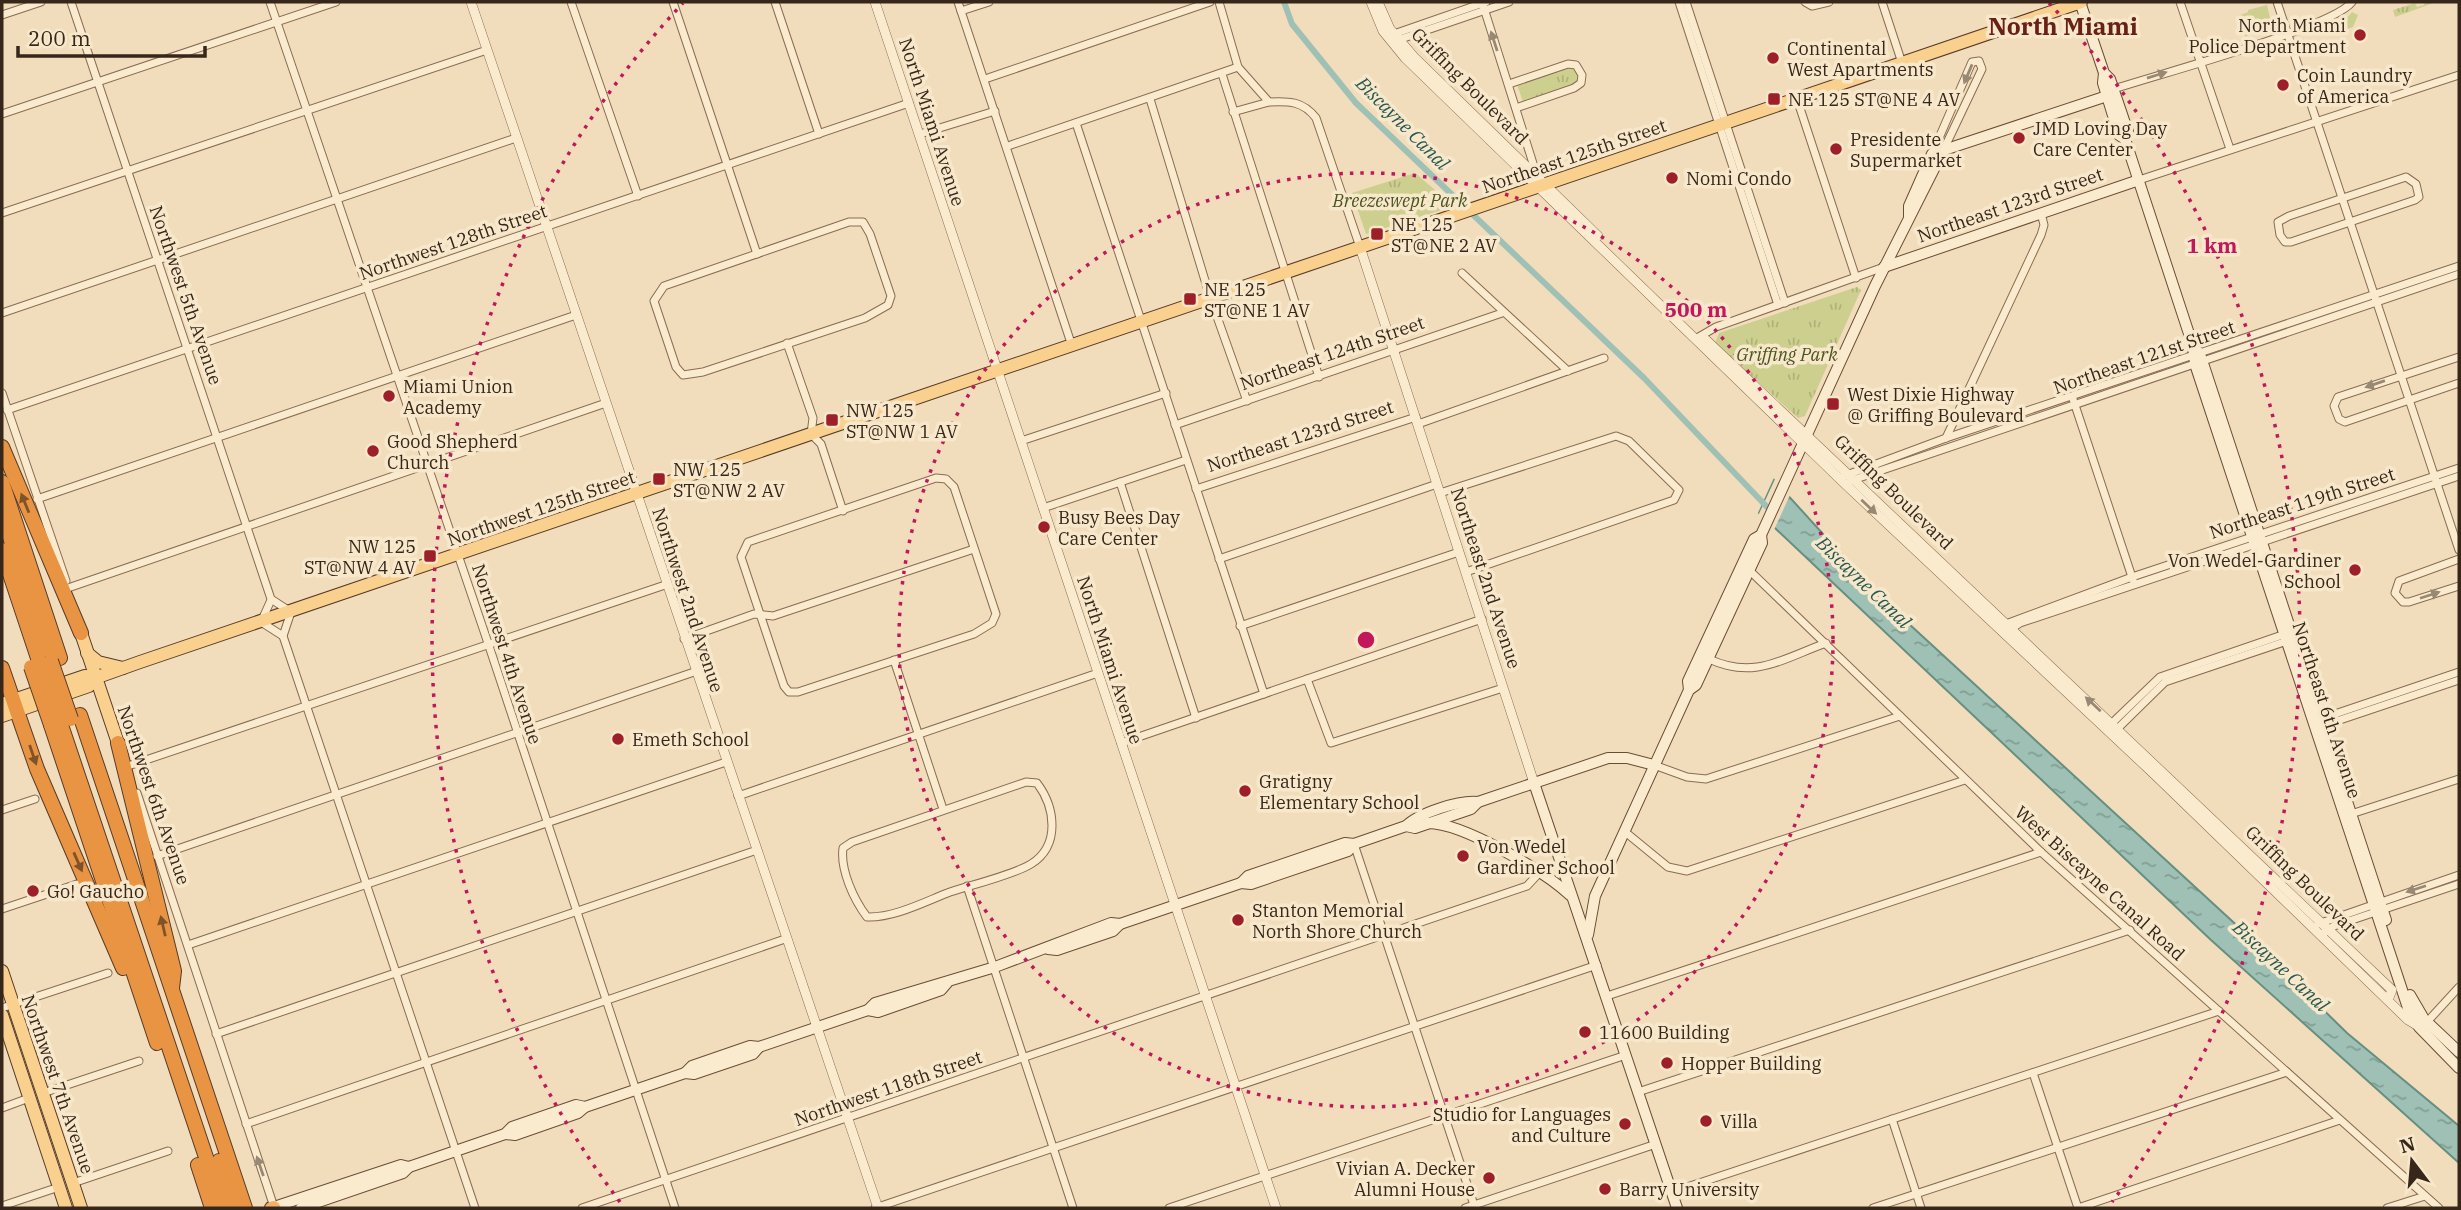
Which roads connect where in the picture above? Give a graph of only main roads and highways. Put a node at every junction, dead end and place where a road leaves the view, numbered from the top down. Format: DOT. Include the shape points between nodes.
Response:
graph roads {
  1 [pos="2081,2"];
  2 [pos="2053,7"];
  3 [pos="2110,92"];
  4 [pos="1944,149"];
  5 [pos="2139,180"];
  6 [pos="1909,216"];
  7 [pos="1901,232"];
  8 [pos="1919,254"];
  9 [pos="1884,267"];
  10 [pos="998,370"];
  11 [pos="2,447"];
  12 [pos="2,482"];
  13 [pos="2,513"];
  14 [pos="1761,535"];
  15 [pos="2,550"];
  16 [pos="2,580"];
  17 [pos="81,633"];
  18 [pos="87,653"];
  19 [pos="46,663"];
  20 [pos="2,668"];
  21 [pos="123,668"];
  22 [pos="95,678"];
  23 [pos="1689,690"];
  24 [pos="11,705"];
  25 [pos="2,716"];
  26 [pos="65,720"];
  27 [pos="118,743"];
  28 [pos="1654,765"];
  29 [pos="1534,783"];
  30 [pos="1478,802"];
  31 [pos="1428,823"];
  32 [pos="1406,826"];
  33 [pos="1571,892"];
  34 [pos="1594,899"];
  35 [pos="2378,906"];
  36 [pos="1588,938"];
  37 [pos="2,971"];
  38 [pos="171,993"];
  39 [pos="7,1006"];
  40 [pos="2417,1009"];
  41 [pos="2,1015"];
  42 [pos="2423,1024"];
  43 [pos="159,1049"];
  44 [pos="2459,1052"];
  45 [pos="16,1059"];
  46 [pos="2459,1068"];
  47 [pos="43,1093"];
  48 [pos="29,1098"];
  49 [pos="62,1150"];
  50 [pos="409,1167"];
  51 [pos="224,1202"];
  52 [pos="66,1208"];
  53 [pos="81,1208"];
  54 [pos="245,1208"];
  55 [pos="273,1208"];
  56 [pos="300,1208"];
  57 [pos="1677,1208"];
  1 -- 2 [label="main road, Northeast 125th Street"];
  1 -- 3 [label="main road, Northeast 6th Avenue"];
  2 -- 10 [label="main road, Northeast 125th Street" via="1902,63 1540,182 1485,205"];
  3 -- 4 [label="main road"];
  3 -- 5 [label="main road, Northeast 6th Avenue" via="2119,135 2125,139"];
  4 -- 6 [label="main road"];
  4 -- 6 [label="main road" via="1932,154"];
  5 -- 8 [label="main road, Northeast 123rd Street"];
  5 -- 35 [label="main road, Northeast 6th Avenue"];
  6 -- 7 [label="main road"];
  7 -- 8 [label="main road" via="1909,249"];
  7 -- 9 [label="main road"];
  8 -- 9 [label="main road, Northeast 123rd Street"];
  9 -- 14 [label="main road"];
  10 -- 21 [label="main road, Northwest 125th Street"];
  17 -- 11 [label="highway, one-way"];
  12 -- 19 [label="highway"];
  13 -- 19 [label="highway"];
  14 -- 23 [label="main road" via="1762,543 1709,659"];
  14 -- 23 [label="main road" via="1754,539 1701,652 1688,681"];
  15 -- 19 [label="highway"];
  16 -- 19 [label="highway"];
  17 -- 18 [label="main road, Northwest 6th Avenue"];
  18 -- 21 [label="main road" via="98,662"];
  18 -- 22 [label="main road, Northwest 6th Avenue"];
  19 -- 26 [label="highway"];
  19 -- 26 [label="highway, bridge"];
  20 -- 24 [label="highway"];
  21 -- 22 [label="main road, Northwest 125th Street"];
  22 -- 24 [label="main road, Northwest 125th Street" via="85,676"];
  22 -- 27 [label="main road, Northwest 6th Avenue"];
  23 -- 28 [label="main road"];
  24 -- 25 [label="main road, Northwest 125th Street"];
  24 -- 43 [label="highway, one-way"];
  26 -- 38 [label="highway"];
  26 -- 43 [label="highway"];
  26 -- 51 [label="highway"];
  38 -- 27 [label="highway, one-way" via="174,971"];
  28 -- 29 [label="main road" via="1613,757"];
  28 -- 34 [label="main road"];
  29 -- 30 [label="main road"];
  29 -- 33 [label="main road, Northeast 2nd Avenue"];
  30 -- 31 [label="main road"];
  30 -- 32 [label="main road" via="1420,817"];
  31 -- 32 [label="main road"];
  31 -- 33 [label="main road" via="1454,828"];
  32 -- 50 [label="main road" via="1248,876 1241,883 1120,924 1091,939 1057,950 1048,948 874,1003 868,1010 692,1066 685,1073 584,1107 578,1114"];
  33 -- 34 [label="main road"];
  33 -- 36 [label="main road, Northeast 2nd Avenue"];
  34 -- 36 [label="main road"];
  35 -- 40 [label="main road, Northeast 6th Avenue"];
  35 -- 42 [label="main road, Northeast 6th Avenue" via="2406,1003"];
  36 -- 57 [label="main road, Northeast 2nd Avenue"];
  37 -- 39 [label="main road, Northwest 7th Avenue"];
  38 -- 51 [label="highway"];
  39 -- 47 [label="main road, Northwest 7th Avenue"];
  40 -- 42 [label="main road, Griffing Boulevard"];
  41 -- 45 [label="main road, Northwest 7th Avenue"];
  42 -- 44 [label="main road, Griffing Boulevard"];
  42 -- 46 [label="main road, Northeast 6th Avenue"];
  43 -- 51 [label="highway"];
  45 -- 47 [label="main road" via="32,1085"];
  45 -- 48 [label="main road, Northwest 7th Avenue"];
  47 -- 49 [label="main road, Northwest 7th Avenue"];
  48 -- 49 [label="main road" via="41,1108 51,1138"];
  48 -- 52 [label="main road, Northwest 7th Avenue"];
  49 -- 53 [label="main road, Northwest 7th Avenue"];
  50 -- 55 [label="main road" via="401,1165"];
  50 -- 56 [label="main road" via="403,1173"];
  51 -- 54 [label="highway"];
}
